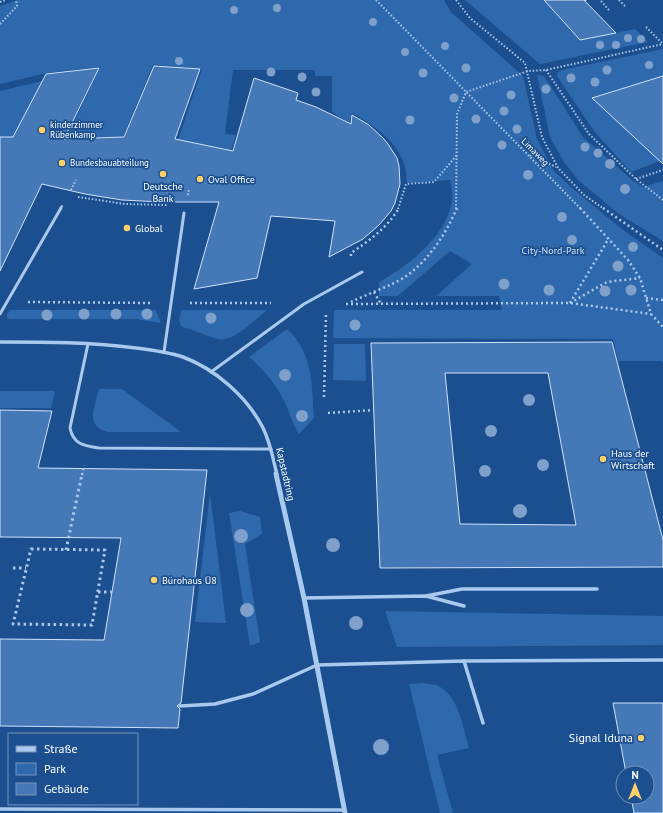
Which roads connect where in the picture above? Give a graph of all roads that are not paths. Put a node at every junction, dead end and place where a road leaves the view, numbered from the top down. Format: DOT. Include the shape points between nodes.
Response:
graph roads {
  1 [pos="62,206"];
  2 [pos="184,213"];
  3 [pos="362,272"];
  4 [pos="0,314"];
  5 [pos="0,342"];
  6 [pos="88,344"];
  7 [pos="164,352"];
  8 [pos="211,372"];
  9 [pos="271,449"];
  10 [pos="597,589"];
  11 [pos="426,596"];
  12 [pos="304,598"];
  13 [pos="464,606"];
  14 [pos="663,660"];
  15 [pos="464,661"];
  16 [pos="318,665"];
  17 [pos="180,706"];
  18 [pos="483,723"];
  19 [pos="0,809"];
  20 [pos="345,811"];
  1 -- 4 [label="lane"];
  2 -- 7 [label="lane"];
  3 -- 8 [label="lane" via="298,308"];
  5 -- 6 [label="street, Kapstadtring"];
  6 -- 7 [label="street, Kapstadtring" via="120,345"];
  6 -- 9 [label="lane" via="70,428 71,437 78,443 99,448"];
  7 -- 8 [label="street, Kapstadtring" via="190,360"];
  8 -- 9 [label="street, Kapstadtring" via="236,391 255,413"];
  9 -- 12 [label="street, Kapstadtring"];
  10 -- 11 [label="lane" via="462,589"];
  11 -- 12 [label="lane"];
  11 -- 13 [label="lane"];
  12 -- 16 [label="street, Kapstadtring"];
  14 -- 15 [label="lane"];
  15 -- 16 [label="lane"];
  15 -- 18 [label="lane"];
  16 -- 17 [label="lane" via="253,694 214,704"];
  16 -- 20 [label="street, Kapstadtring"];
  19 -- 20 [label="lane"];
}
